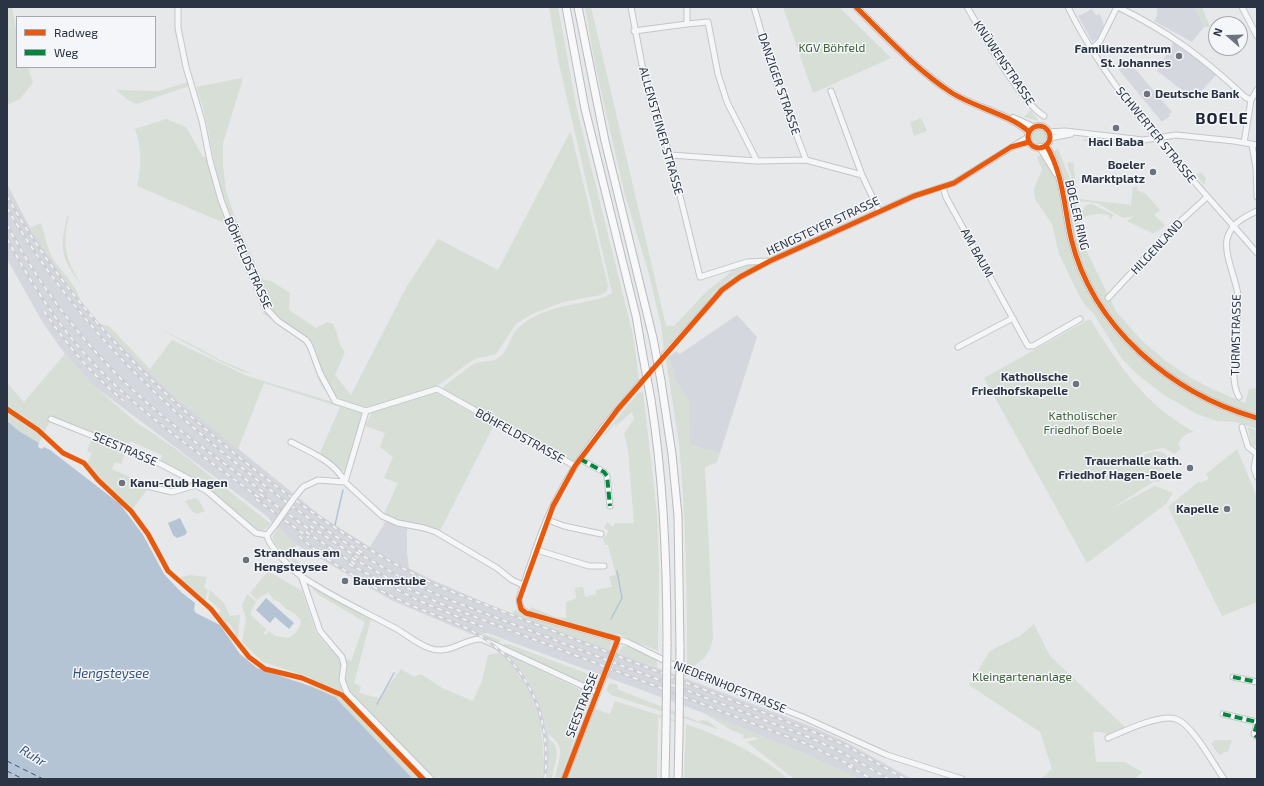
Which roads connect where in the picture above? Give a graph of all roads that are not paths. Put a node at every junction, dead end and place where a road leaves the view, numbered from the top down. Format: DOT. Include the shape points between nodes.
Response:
graph roads {
  1 [pos="178,7"];
  2 [pos="565,7"];
  3 [pos="578,7"];
  4 [pos="631,7"];
  5 [pos="687,7"];
  6 [pos="754,7"];
  7 [pos="856,7"];
  8 [pos="967,7"];
  9 [pos="1068,7"];
  10 [pos="1117,7"];
  11 [pos="1242,7"];
  12 [pos="687,24"];
  13 [pos="634,31"];
  14 [pos="1257,36"];
  15 [pos="1091,49"];
  16 [pos="1257,90"];
  17 [pos="830,91"];
  18 [pos="1251,100"];
  19 [pos="1044,116"];
  20 [pos="1030,134"];
  21 [pos="1049,135"];
  22 [pos="1158,138"];
  23 [pos="1244,142"];
  24 [pos="1255,145"];
  25 [pos="1043,146"];
  26 [pos="670,155"];
  27 [pos="806,160"];
  28 [pos="757,161"];
  29 [pos="862,175"];
  30 [pos="943,187"];
  31 [pos="1207,197"];
  32 [pos="1257,197"];
  33 [pos="879,211"];
  34 [pos="1257,211"];
  35 [pos="1233,226"];
  36 [pos="1257,253"];
  37 [pos="770,261"];
  38 [pos="1108,298"];
  39 [pos="1012,318"];
  40 [pos="1080,319"];
  41 [pos="958,347"];
  42 [pos="664,355"];
  43 [pos="640,383"];
  44 [pos="1239,397"];
  45 [pos="366,411"];
  46 [pos="1257,418"];
  47 [pos="51,419"];
  48 [pos="1242,428"];
  49 [pos="291,442"];
  50 [pos="1257,453"];
  51 [pos="580,459"];
  52 [pos="575,466"];
  53 [pos="1257,477"];
  54 [pos="345,482"];
  55 [pos="196,485"];
  56 [pos="151,487"];
  57 [pos="610,506"];
  58 [pos="548,520"];
  59 [pos="601,534"];
  60 [pos="267,535"];
  61 [pos="537,550"];
  62 [pos="604,566"];
  63 [pos="302,578"];
  64 [pos="523,585"];
  65 [pos="618,639"];
  66 [pos="1233,677"];
  67 [pos="1257,682"];
  68 [pos="598,693"];
  69 [pos="1223,714"];
  70 [pos="1257,723"];
  71 [pos="1257,737"];
  72 [pos="1108,738"];
  73 [pos="431,779"];
  74 [pos="564,779"];
  75 [pos="665,779"];
  76 [pos="678,779"];
  77 [pos="962,779"];
  78 [pos="1224,779"];
  1 -- 45 [label="street, BÖHFELDSTRASSE" via="180,41 221,200 265,307 278,321 306,340 335,402"];
  2 -- 75 [label="highway, bridge" via="585,109 636,316 660,454 665,516 667,644"];
  3 -- 76 [label="highway, bridge" via="604,133 653,338 672,454 678,516"];
  4 -- 13 [label="street, ALLENSTEINER STRASSE"];
  5 -- 12 [label="street"];
  6 -- 27 [label="street, DANZIGER STRASSE" via="773,73"];
  7 -- 20 [label="main road" via="933,80 966,101 1023,127"];
  8 -- 19 [label="street, KNÜWENSTRASSE" via="1033,108"];
  9 -- 15 [label="street, SCHWERTER STRASSE"];
  10 -- 15 [label="street" via="1100,40"];
  10 -- 18 [label="street" via="1152,24 1183,44"];
  11 -- 14 [label="street"];
  12 -- 13 [label="street"];
  12 -- 28 [label="street" via="708,22 718,74 727,102"];
  13 -- 26 [label="street, ALLENSTEINER STRASSE" via="650,100"];
  15 -- 22 [label="street, SCHWERTER STRASSE"];
  16 -- 18 [label="street"];
  17 -- 29 [label="street"];
  18 -- 23 [label="street"];
  20 -- 21 [label="main road" via="1042,126"];
  20 -- 25 [label="main road" via="1033,146"];
  20 -- 30 [label="street, HENGSTEYER STRASSE" via="960,179"];
  21 -- 22 [label="street" via="1076,134 1143,140"];
  21 -- 25 [label="main road"];
  22 -- 23 [label="street" via="1176,135"];
  22 -- 31 [label="street, SCHWERTER STRASSE"];
  23 -- 24 [label="street"];
  24 -- 32 [label="street"];
  25 -- 46 [label="main road, BOELER RING" via="1058,176 1078,262 1100,306 1118,330 1158,369 1186,388 1239,413"];
  26 -- 28 [label="street"];
  26 -- 37 [label="street, ALLENSTEINER STRASSE" via="700,277 747,262"];
  27 -- 28 [label="street"];
  27 -- 29 [label="street"];
  29 -- 33 [label="street"];
  30 -- 33 [label="street, HENGSTEYER STRASSE"];
  30 -- 39 [label="street, AM BAUM" via="946,197"];
  31 -- 35 [label="street, SCHWERTER STRASSE"];
  31 -- 38 [label="street, HILGENLAND" via="1172,228"];
  33 -- 37 [label="street, HENGSTEYER STRASSE"];
  34 -- 35 [label="street"];
  35 -- 36 [label="street, SCHWERTER STRASSE"];
  35 -- 44 [label="street, TURMSTRASSE" via="1226,241 1238,295 1234,364 1235,390"];
  37 -- 42 [label="street, HENGSTEYER STRASSE" via="722,290"];
  39 -- 40 [label="street, AM BAUM" via="1026,344 1033,346"];
  39 -- 41 [label="street"];
  43 -- 51 [label="street"];
  45 -- 52 [label="street, BÖHFELDSTRASSE" via="437,389"];
  45 -- 54 [label="street"];
  47 -- 55 [label="street, SEESTRASSE" via="151,459"];
  48 -- 50 [label="street" via="1248,447"];
  49 -- 54 [label="street" via="317,455 340,473"];
  50 -- 53 [label="street" via="1254,468"];
  51 -- 52 [label="street"];
  51 -- 57 [label="street" via="607,476"];
  52 -- 58 [label="street"];
  54 -- 60 [label="street, bridge" via="318,480 303,487"];
  54 -- 64 [label="street" via="382,516 398,523 436,532"];
  55 -- 56 [label="street" via="172,492"];
  55 -- 60 [label="street, SEESTRASSE" via="207,491 256,533"];
  58 -- 59 [label="street"];
  58 -- 61 [label="street"];
  60 -- 63 [label="street, SEESTRASSE" via="270,545"];
  61 -- 62 [label="street" via="589,566"];
  61 -- 64 [label="street"];
  63 -- 68 [label="street, SEESTRASSE" via="429,648 449,649 482,639"];
  63 -- 73 [label="street, SEESTRASSE" via="320,631 342,657 342,680 347,693"];
  64 -- 65 [label="street, NIEDERNHOFSTRASSE" via="519,604 526,613"];
  65 -- 68 [label="street, SEESTRASSE, bridge"];
  65 -- 77 [label="street, NIEDERNHOFSTRASSE" via="690,673 803,717 887,755"];
  66 -- 67 [label="street"];
  68 -- 74 [label="street, SEESTRASSE"];
  69 -- 70 [label="street"];
  70 -- 71 [label="street" via="1254,734"];
  72 -- 78 [label="street" via="1165,718 1176,719 1188,728"];
}
